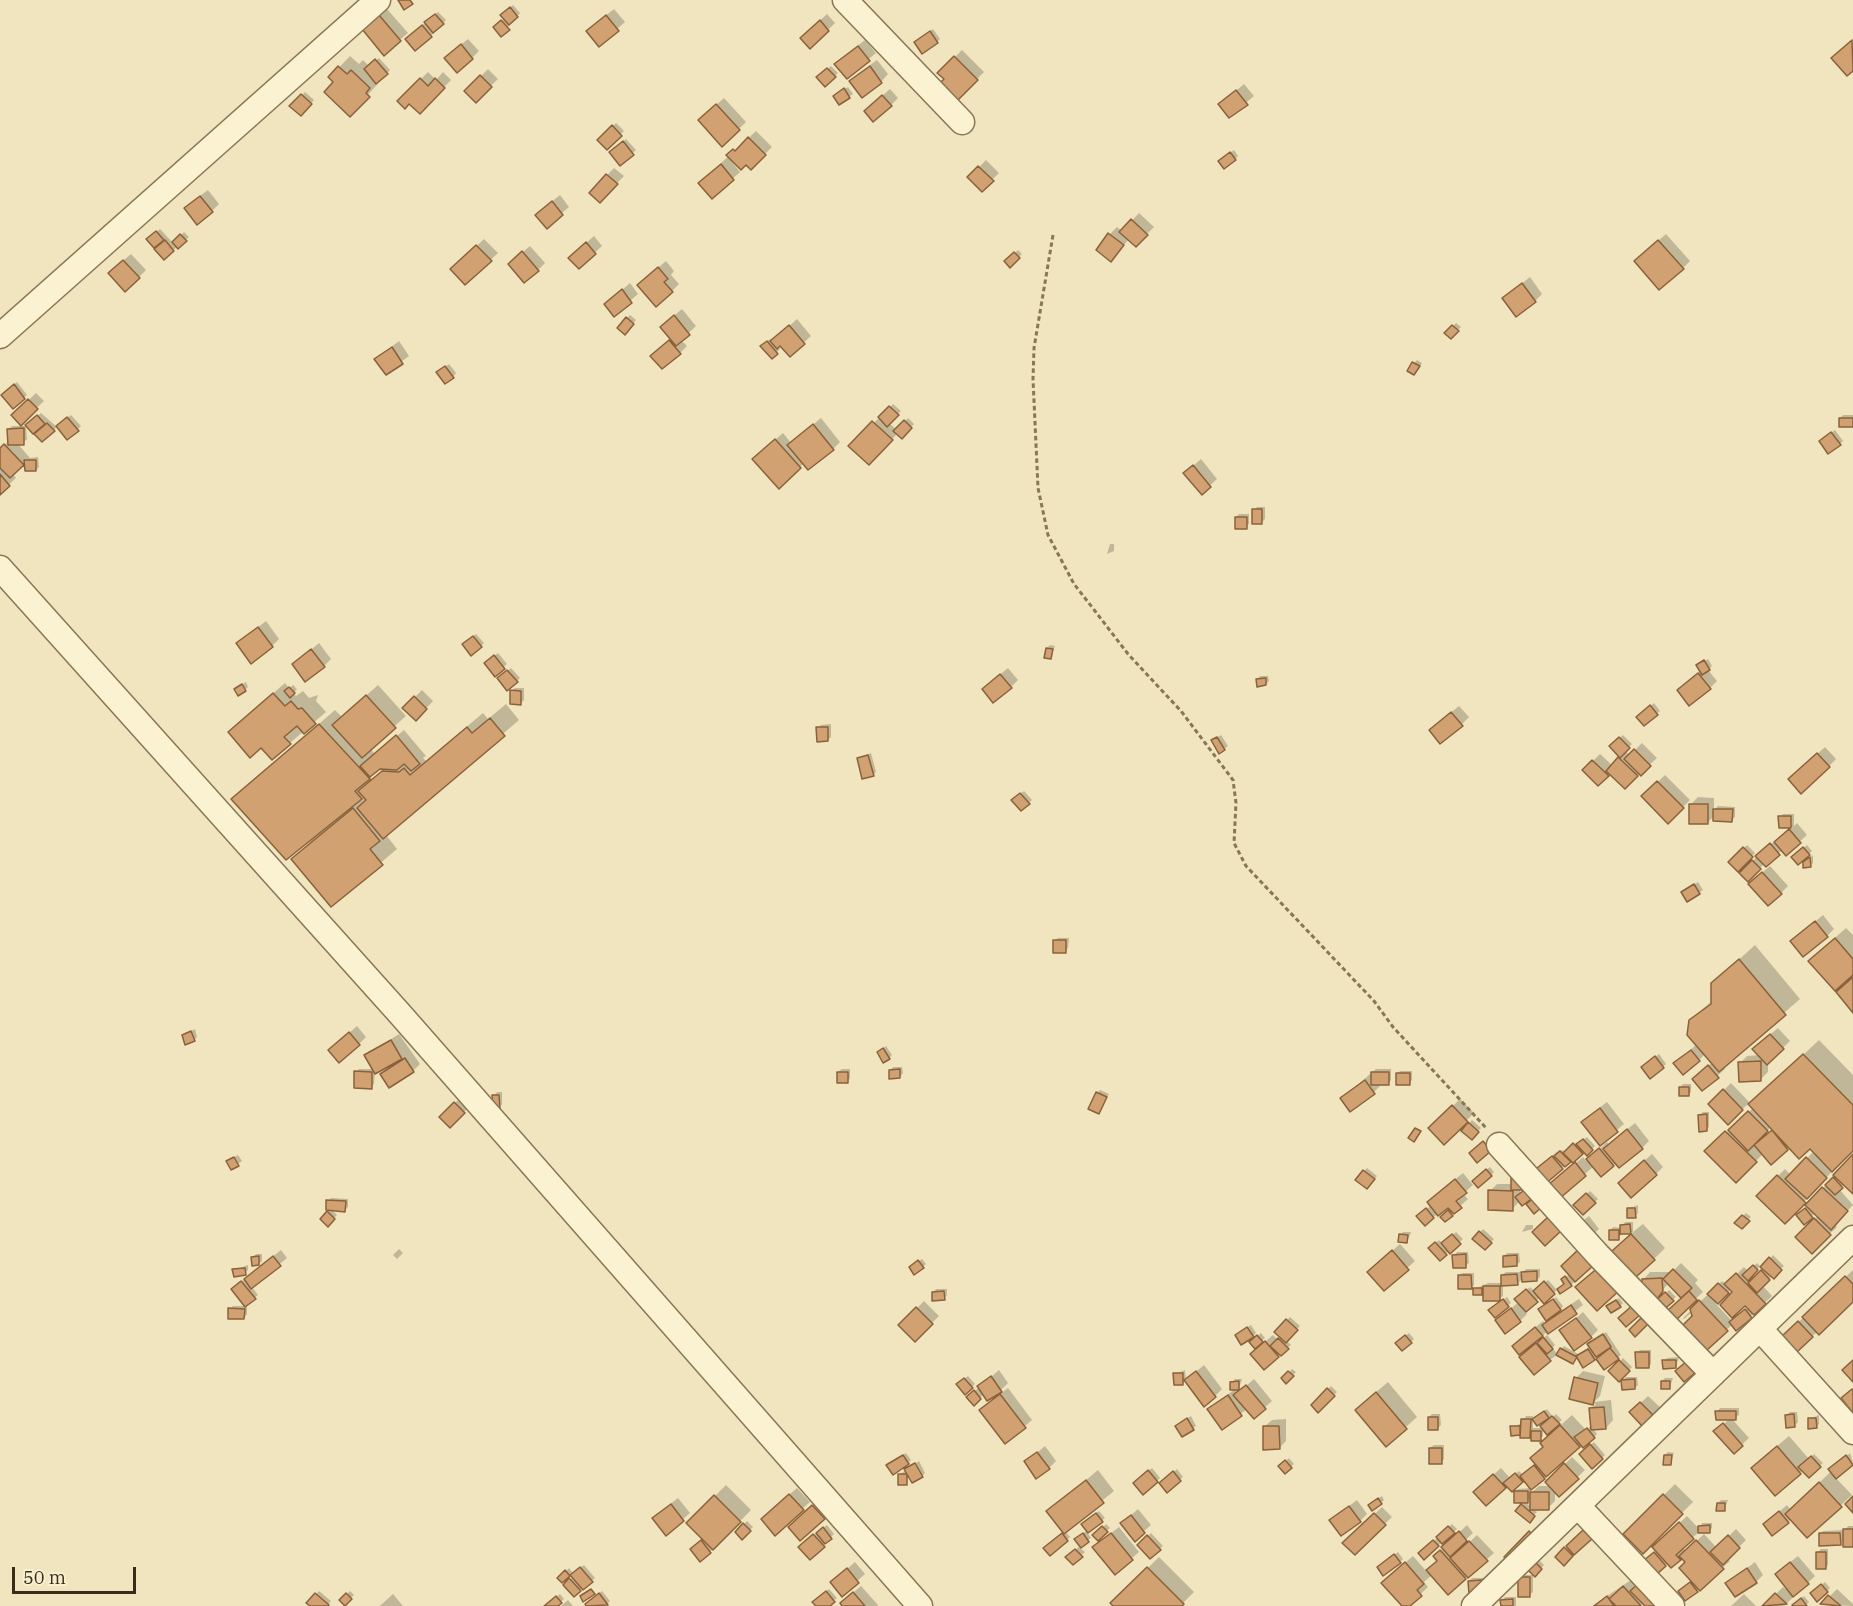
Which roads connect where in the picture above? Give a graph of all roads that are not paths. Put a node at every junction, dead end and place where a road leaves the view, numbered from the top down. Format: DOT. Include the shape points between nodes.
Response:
graph roads {
  1 [pos="378,0"];
  2 [pos="845,0"];
  3 [pos="962,122"];
  4 [pos="0,336"];
  5 [pos="0,568"];
  6 [pos="1500,1145"];
  7 [pos="1853,1238"];
  8 [pos="1761,1330"];
  9 [pos="1713,1374"];
  10 [pos="1853,1432"];
  11 [pos="1578,1506"];
  12 [pos="920,1606"];
  13 [pos="1474,1606"];
  14 [pos="1672,1606"];
  1 -- 4 [label="street"];
  2 -- 3 [label="street"];
  5 -- 12 [label="street" via="416,1032"];
  6 -- 9 [label="street" via="1624,1284"];
  7 -- 8 [label="street"];
  8 -- 9 [label="street"];
  8 -- 10 [label="street"];
  9 -- 11 [label="street"];
  11 -- 13 [label="street"];
  11 -- 14 [label="street"];
}
